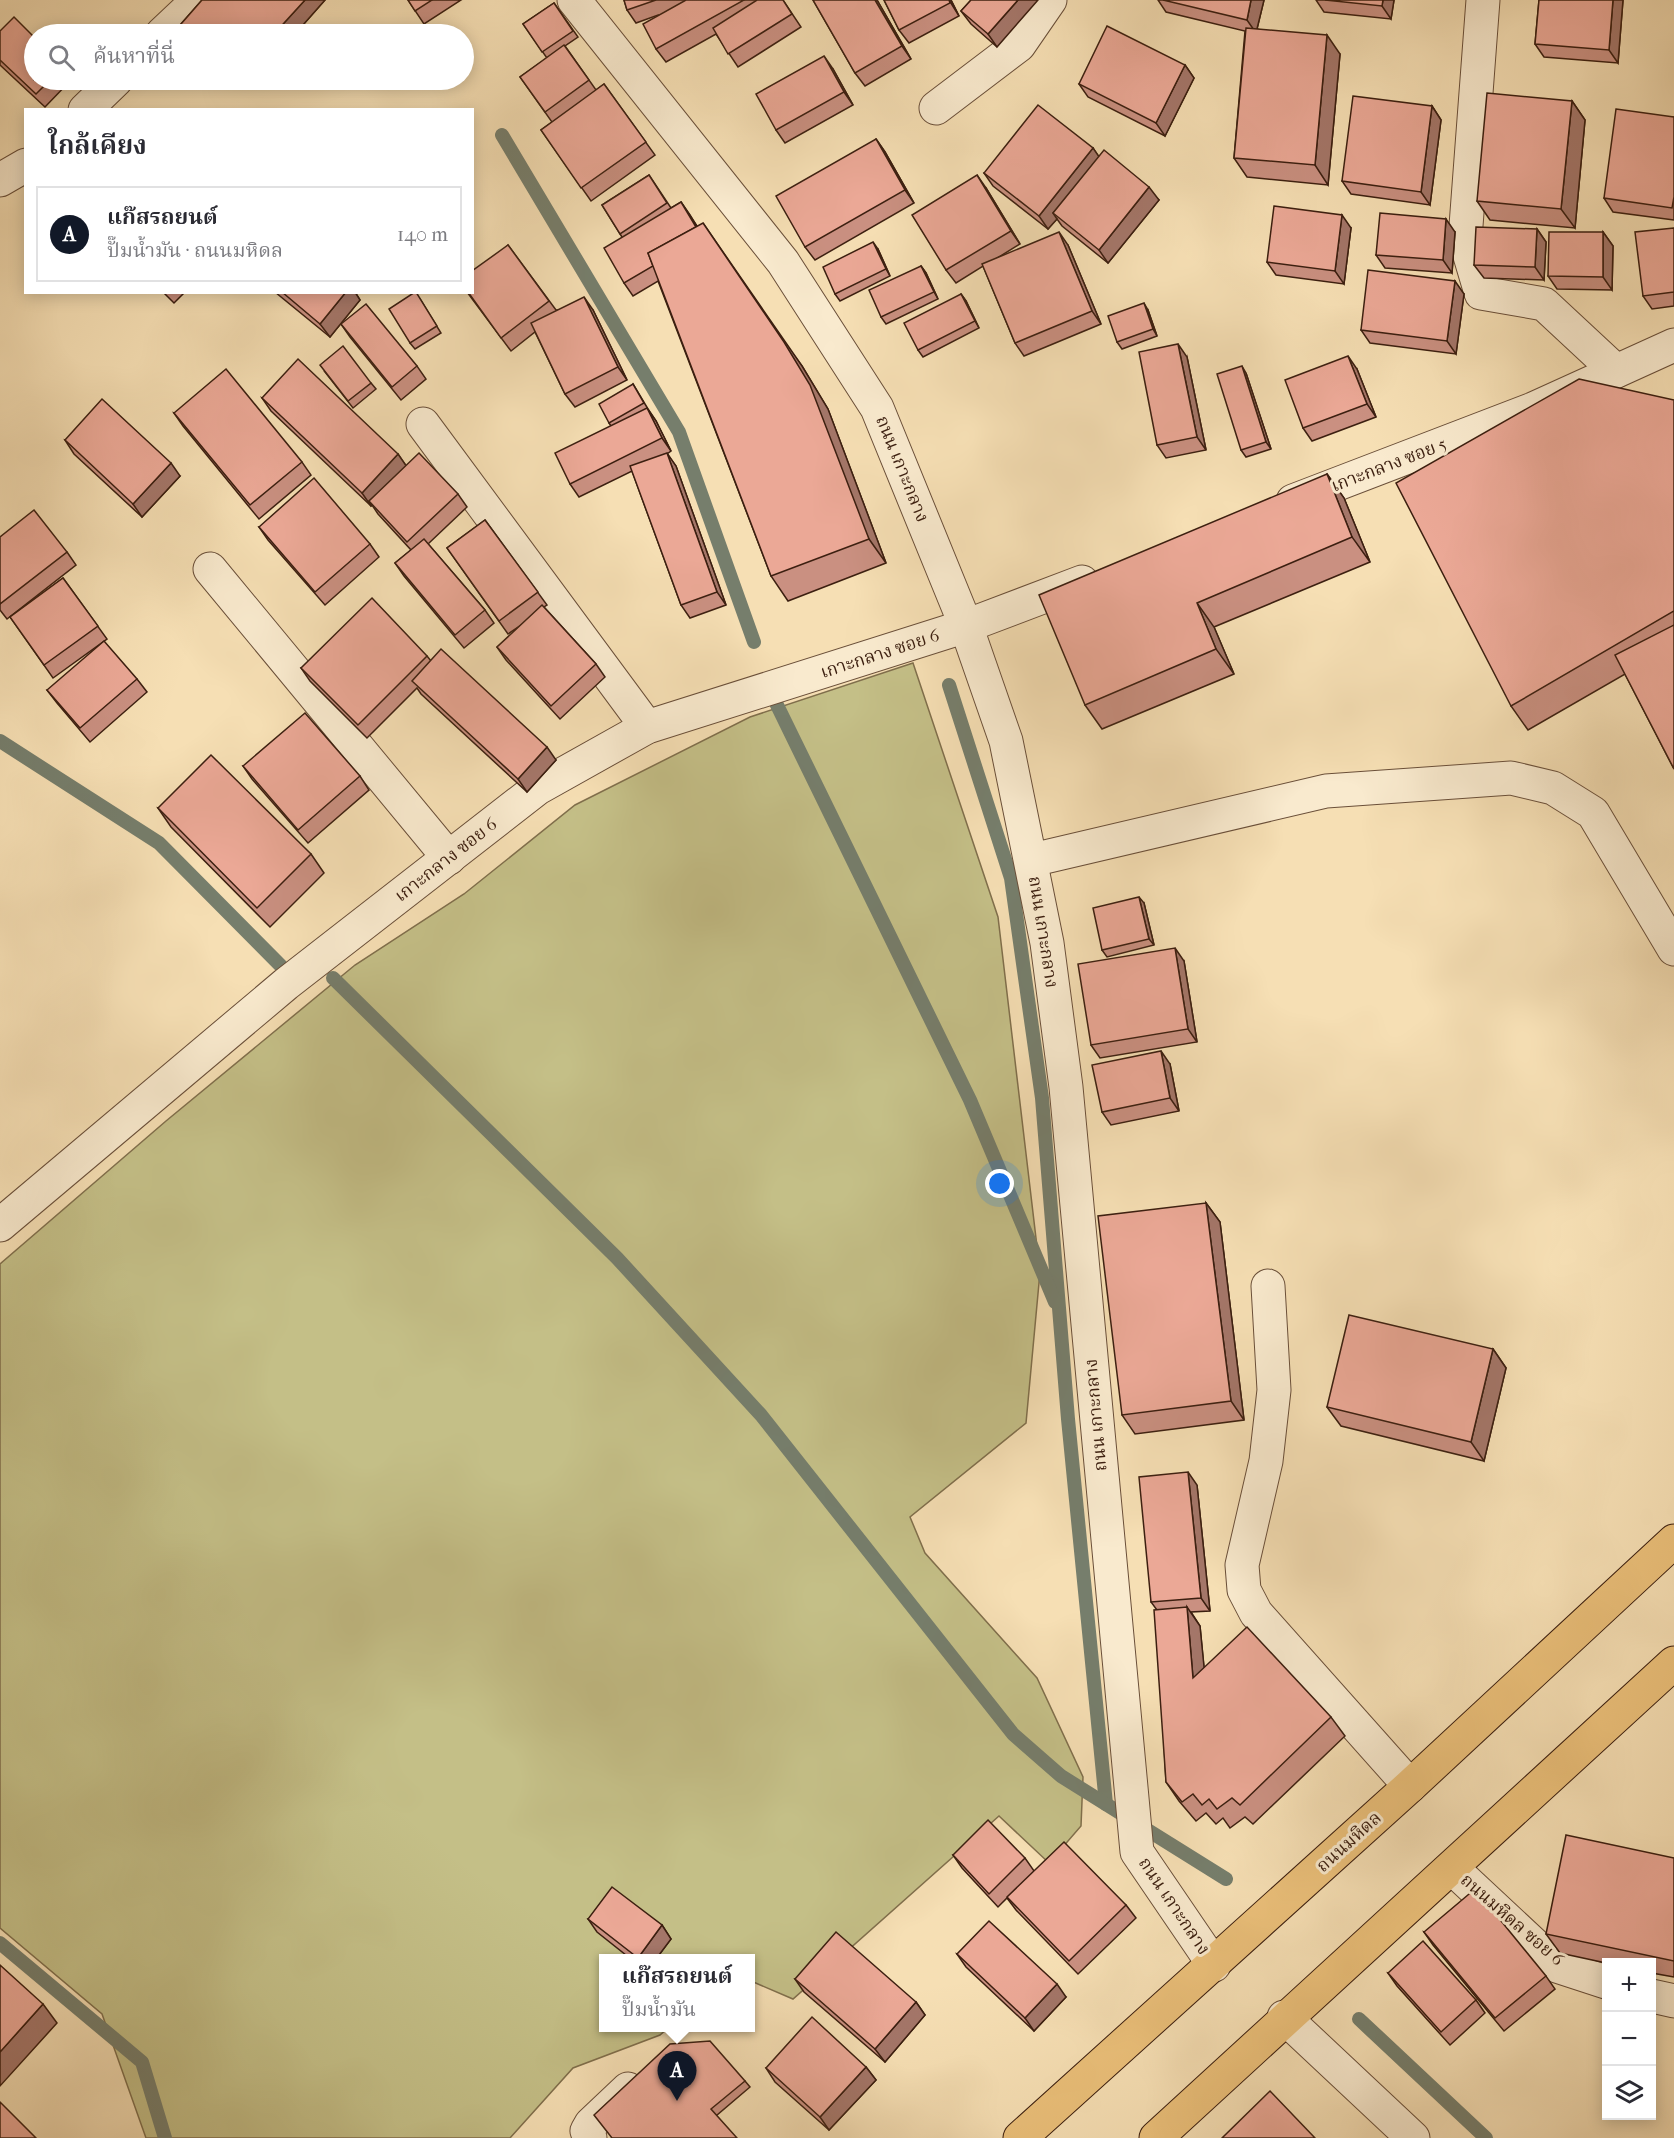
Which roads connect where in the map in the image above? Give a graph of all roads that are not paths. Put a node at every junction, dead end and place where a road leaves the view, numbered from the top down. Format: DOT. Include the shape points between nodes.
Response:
graph roads {
  1 [pos="198,0"];
  2 [pos="574,0"];
  3 [pos="1050,0"];
  4 [pos="1483,0"];
  5 [pos="173,24"];
  6 [pos="106,90"];
  7 [pos="87,108"];
  8 [pos="936,108"];
  9 [pos="24,166"];
  10 [pos="0,180"];
  11 [pos="1674,345"];
  12 [pos="1616,371"];
  13 [pos="423,424"];
  14 [pos="1266,512"];
  15 [pos="210,569"];
  16 [pos="1110,571"];
  17 [pos="966,626"];
  18 [pos="647,728"];
  19 [pos="449,858"];
  20 [pos="1032,860"];
  21 [pos="1674,949"];
  22 [pos="0,1225"];
  23 [pos="1268,1286"];
  24 [pos="1674,1541"];
  25 [pos="1674,1663"];
  26 [pos="1410,1786"];
  27 [pos="1452,1868"];
  28 [pos="1214,1965"];
  29 [pos="1602,1981"];
  30 [pos="1656,1997"];
  31 [pos="1674,2001"];
  32 [pos="1284,2018"];
  33 [pos="650,2068"];
  34 [pos="590,2138"];
  35 [pos="1020,2138"];
  36 [pos="1156,2138"];
  37 [pos="1413,2138"];
  1 -- 5 [label="street"];
  2 -- 17 [label="street, ถนน เกาะกลาง" via="783,262 877,408"];
  3 -- 8 [label="street" via="1019,45"];
  4 -- 12 [label="street" via="1465,239 1480,292 1544,304"];
  6 -- 7 [label="street"];
  9 -- 10 [label="street"];
  11 -- 12 [label="street, เกาะกลาง ซอย 5"];
  12 -- 14 [label="street, เกาะกลาง ซอย 5" via="1533,410"];
  13 -- 18 [label="street"];
  15 -- 19 [label="street"];
  16 -- 17 [label="street"];
  17 -- 18 [label="street, เกาะกลาง ซอย 6"];
  17 -- 20 [label="street, ถนน เกาะกลาง" via="1006,741"];
  18 -- 19 [label="street, เกาะกลาง ซอย 6" via="538,788"];
  19 -- 22 [label="street, เกาะกลาง ซอย 6" via="286,984"];
  20 -- 21 [label="street" via="1326,791 1511,778 1553,788 1593,813"];
  20 -- 28 [label="street, ถนน เกาะกลาง" via="1066,1087 1137,1852"];
  23 -- 26 [label="street" via="1274,1390 1266,1461 1242,1565 1244,1590 1256,1613"];
  24 -- 26 [label="main road, ถนนมหิดล"];
  25 -- 27 [label="main road"];
  26 -- 28 [label="main road, ถนนมหิดล"];
  27 -- 29 [label="street, ถนนมหิดล ซอย 6" via="1557,1966"];
  27 -- 32 [label="main road"];
  28 -- 35 [label="main road, ถนนมหิดล"];
  30 -- 31 [label="street"];
  32 -- 36 [label="main road"];
  32 -- 37 [label="street"];
  33 -- 34 [label="street" via="591,2124 587,2130"];
}
